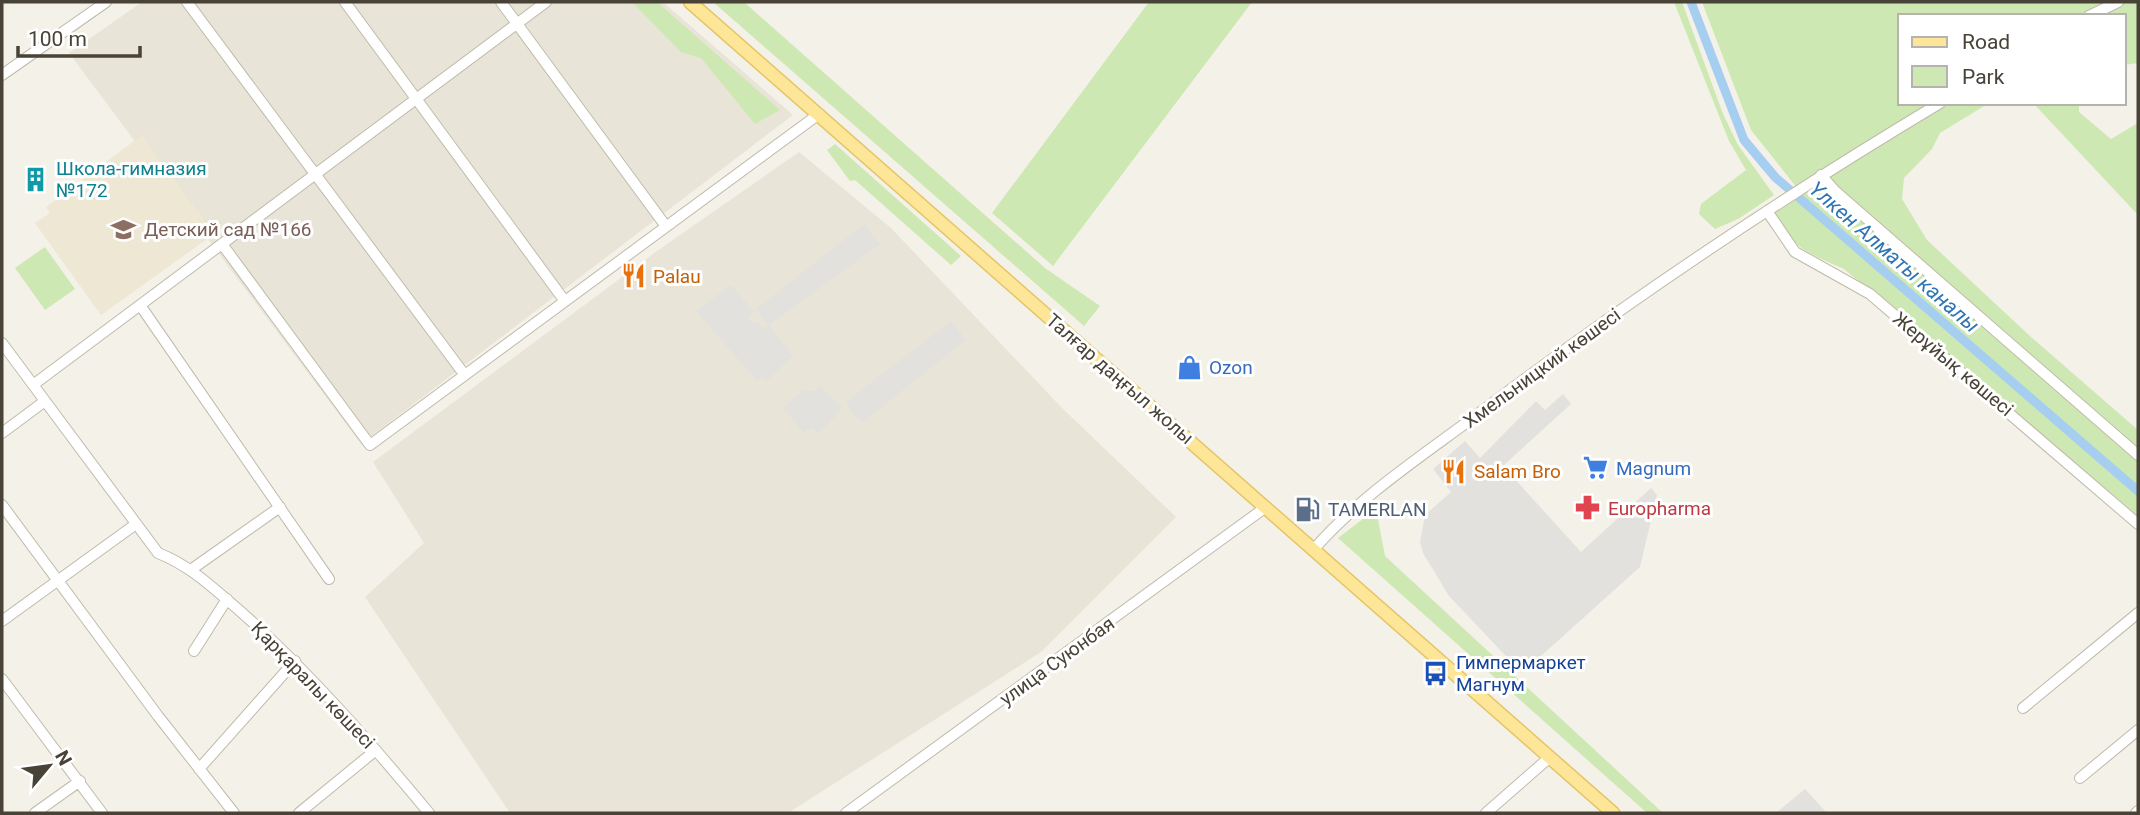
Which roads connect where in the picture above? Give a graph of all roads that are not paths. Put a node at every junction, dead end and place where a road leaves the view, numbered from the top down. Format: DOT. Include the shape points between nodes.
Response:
graph roads {
  1 [pos="187,2"];
  2 [pos="345,2"];
  3 [pos="501,2"];
  4 [pos="546,2"];
  5 [pos="690,2"];
  6 [pos="2118,2"];
  7 [pos="102,3"];
  8 [pos="2093,14"];
  9 [pos="517,23"];
  10 [pos="2,75"];
  11 [pos="416,98"];
  12 [pos="1937,105"];
  13 [pos="819,114"];
  14 [pos="315,172"];
  15 [pos="1821,175"];
  16 [pos="1767,211"];
  17 [pos="665,225"];
  18 [pos="222,244"];
  19 [pos="564,300"];
  20 [pos="140,305"];
  21 [pos="2,343"];
  22 [pos="464,374"];
  23 [pos="33,384"];
  24 [pos="44,401"];
  25 [pos="2,433"];
  26 [pos="2138,456"];
  27 [pos="2,505"];
  28 [pos="279,507"];
  29 [pos="1266,507"];
  30 [pos="136,524"];
  31 [pos="2138,524"];
  32 [pos="1314,549"];
  33 [pos="192,569"];
  34 [pos="329,579"];
  35 [pos="56,580"];
  36 [pos="227,599"];
  37 [pos="2138,612"];
  38 [pos="2,621"];
  39 [pos="194,652"];
  40 [pos="295,661"];
  41 [pos="2,679"];
  42 [pos="2024,708"];
  43 [pos="2138,730"];
  44 [pos="376,750"];
  45 [pos="1550,757"];
  46 [pos="199,769"];
  47 [pos="2080,778"];
  48 [pos="80,781"];
  49 [pos="35,813"];
  50 [pos="102,813"];
  51 [pos="234,813"];
  52 [pos="299,813"];
  53 [pos="429,813"];
  54 [pos="846,813"];
  55 [pos="1486,813"];
  56 [pos="1614,813"];
  1 -- 14 [label="street"];
  2 -- 11 [label="street"];
  3 -- 9 [label="street"];
  4 -- 9 [label="street"];
  5 -- 13 [label="main road, Талғар даңғыл жолы"];
  6 -- 8 [label="street"];
  7 -- 10 [label="street"];
  9 -- 11 [label="street"];
  9 -- 17 [label="street"];
  11 -- 14 [label="street"];
  11 -- 19 [label="street"];
  12 -- 15 [label="street"];
  13 -- 17 [label="street"];
  13 -- 29 [label="main road, Талғар даңғыл жолы"];
  14 -- 18 [label="street"];
  14 -- 22 [label="street"];
  15 -- 16 [label="street, Хмельницкий көшесі"];
  15 -- 26 [label="street"];
  16 -- 31 [label="street, Жерұйық көшесі" via="1795,252 1870,294"];
  16 -- 32 [label="street, Хмельницкий көшесі" via="1583,335 1408,467 1334,526"];
  17 -- 19 [label="street"];
  18 -- 20 [label="street"];
  18 -- 22 [label="street" via="370,445"];
  19 -- 22 [label="street"];
  20 -- 23 [label="street"];
  20 -- 28 [label="street"];
  21 -- 23 [label="street, Қарқаралы көшесі"];
  23 -- 24 [label="street, Қарқаралы көшесі"];
  24 -- 25 [label="street"];
  24 -- 30 [label="street, Қарқаралы көшесі"];
  27 -- 35 [label="street"];
  28 -- 33 [label="street"];
  28 -- 34 [label="street"];
  29 -- 32 [label="main road, Талғар даңғыл жолы"];
  29 -- 54 [label="street, улица Суюнбая"];
  30 -- 33 [label="street, Қарқаралы көшесі" via="158,553"];
  30 -- 35 [label="street"];
  32 -- 45 [label="main road, Талғар даңғыл жолы"];
  33 -- 36 [label="street, Қарқаралы көшесі"];
  35 -- 38 [label="street"];
  35 -- 46 [label="street"];
  36 -- 39 [label="street"];
  36 -- 40 [label="street, Қарқаралы көшесі"];
  37 -- 42 [label="street"];
  40 -- 44 [label="street, Қарқаралы көшесі"];
  40 -- 46 [label="street"];
  41 -- 48 [label="street"];
  43 -- 47 [label="street"];
  44 -- 52 [label="street"];
  44 -- 53 [label="street, Қарқаралы көшесі"];
  45 -- 55 [label="street"];
  45 -- 56 [label="main road, Талғар даңғыл жолы"];
  46 -- 51 [label="street"];
  48 -- 49 [label="street"];
  48 -- 50 [label="street"];
}
